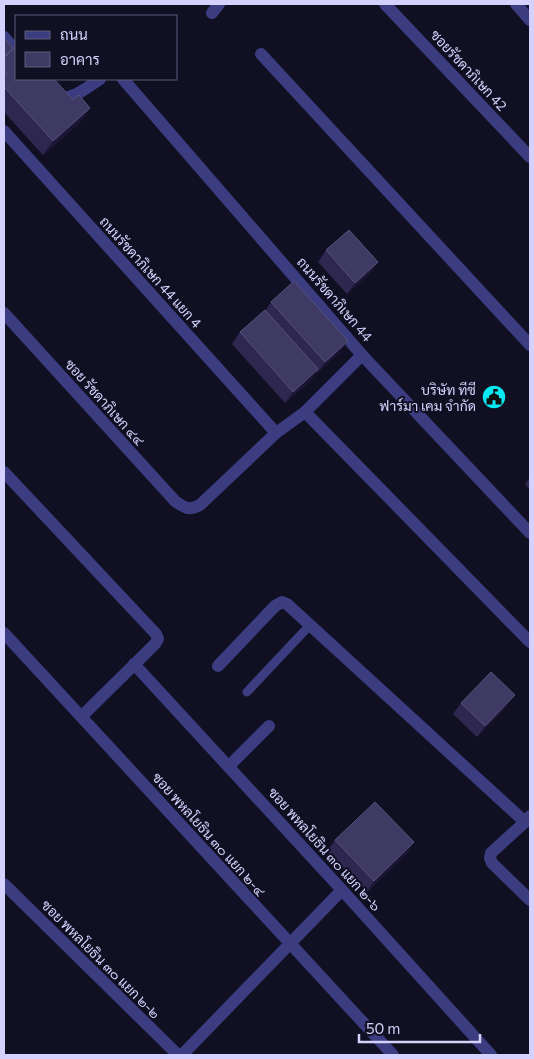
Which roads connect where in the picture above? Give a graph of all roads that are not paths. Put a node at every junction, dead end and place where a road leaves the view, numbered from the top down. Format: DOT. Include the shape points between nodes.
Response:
graph roads {
  1 [pos="385,4"];
  2 [pos="516,4"];
  3 [pos="530,20"];
  4 [pos="4,38"];
  5 [pos="15,50"];
  6 [pos="261,54"];
  7 [pos="42,80"];
  8 [pos="98,80"];
  9 [pos="124,80"];
  10 [pos="4,131"];
  11 [pos="530,157"];
  12 [pos="4,313"];
  13 [pos="530,345"];
  14 [pos="362,355"];
  15 [pos="305,412"];
  16 [pos="276,433"];
  17 [pos="4,472"];
  18 [pos="530,533"];
  19 [pos="310,625"];
  20 [pos="4,633"];
  21 [pos="530,642"];
  22 [pos="134,664"];
  23 [pos="218,666"];
  24 [pos="247,692"];
  25 [pos="82,716"];
  26 [pos="269,726"];
  27 [pos="229,766"];
  28 [pos="527,819"];
  29 [pos="4,884"];
  30 [pos="342,890"];
  31 [pos="530,900"];
  32 [pos="289,943"];
  33 [pos="178,1055"];
  34 [pos="182,1055"];
  35 [pos="392,1055"];
  36 [pos="491,1055"];
  1 -- 11 [label="street, ซอยรัชดาภิเษก 42"];
  2 -- 3 [label="street"];
  4 -- 5 [label="street"];
  6 -- 13 [label="street"];
  7 -- 8 [label="street" via="64,98"];
  9 -- 14 [label="street, ถนนรัชดาภิเษก 44"];
  10 -- 16 [label="street, ถนนรัชดาภิเษก 44 แยก 4"];
  12 -- 16 [label="street, ซอย รัชดาภิเษก ๔๔" via="175,502 185,509 200,505"];
  14 -- 15 [label="street"];
  14 -- 18 [label="street, ถนนรัชดาภิเษก 44"];
  15 -- 16 [label="street"];
  15 -- 21 [label="street"];
  17 -- 22 [label="street" via="156,634 155,644"];
  19 -- 23 [label="street" via="282,602"];
  19 -- 24 [label="lane"];
  19 -- 28 [label="street"];
  20 -- 25 [label="street, ซอย พหลโยธิน ๓๐ แยก ๒-๔"];
  22 -- 25 [label="street"];
  22 -- 27 [label="street, ซอย พหลโยธิน ๓๐ แยก ๒-๖"];
  25 -- 32 [label="street, ซอย พหลโยธิน ๓๐ แยก ๒-๔"];
  26 -- 27 [label="street"];
  27 -- 30 [label="street, ซอย พหลโยธิน ๓๐ แยก ๒-๖"];
  28 -- 31 [label="street" via="491,853 490,858"];
  29 -- 33 [label="street, ซอย พหลโยธิน ๓๐ แยก ๒-๒"];
  30 -- 32 [label="street"];
  30 -- 36 [label="street, ซอย พหลโยธิน ๓๐ แยก ๒-๖"];
  32 -- 34 [label="street"];
  32 -- 35 [label="street, ซอย พหลโยธิน ๓๐ แยก ๒-๔"];
}
